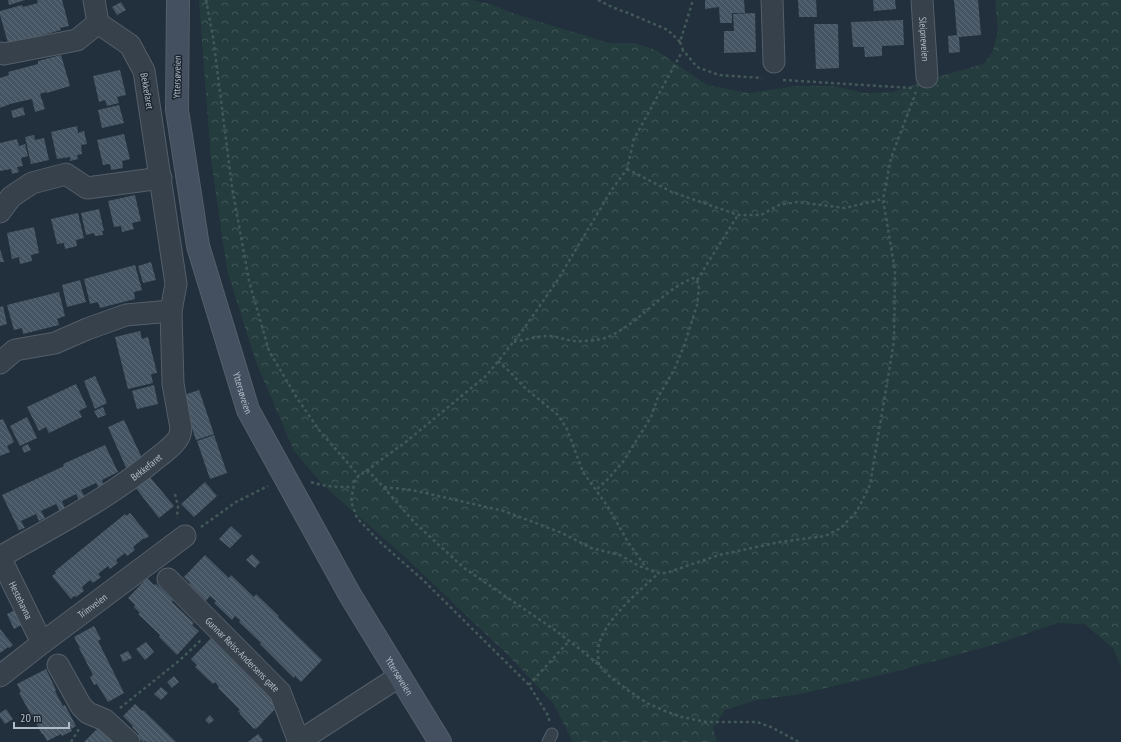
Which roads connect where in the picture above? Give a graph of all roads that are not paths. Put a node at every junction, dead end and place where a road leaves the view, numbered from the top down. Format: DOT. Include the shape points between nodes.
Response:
graph roads {
  1 [pos="94,0"];
  2 [pos="178,0"];
  3 [pos="772,0"];
  4 [pos="922,0"];
  5 [pos="98,23"];
  6 [pos="0,53"];
  7 [pos="774,74"];
  8 [pos="927,77"];
  9 [pos="161,178"];
  10 [pos="0,212"];
  11 [pos="171,311"];
  12 [pos="0,363"];
  13 [pos="185,536"];
  14 [pos="0,557"];
  15 [pos="168,579"];
  16 [pos="42,643"];
  17 [pos="58,665"];
  18 [pos="0,676"];
  19 [pos="400,676"];
  20 [pos="129,742"];
  21 [pos="299,742"];
  22 [pos="440,742"];
  1 -- 5 [label="street"];
  2 -- 19 [label="main road, Yttersøveien" via="177,110 198,246 248,410 350,595"];
  3 -- 7 [label="street"];
  4 -- 8 [label="street, Sleipneveien"];
  5 -- 6 [label="street" via="77,40"];
  5 -- 9 [label="street, Bekkefaret" via="130,45 144,71"];
  9 -- 10 [label="street" via="87,188 66,174 32,183 11,197"];
  9 -- 11 [label="street, Bekkefaret" via="176,284"];
  11 -- 12 [label="street" via="126,315 55,344 15,350"];
  11 -- 14 [label="street, Bekkefaret" via="173,384 180,435 150,465 111,493"];
  13 -- 16 [label="street, Trimveien"];
  14 -- 16 [label="street, Hestehavna"];
  15 -- 21 [label="street, Gunnar Reiss-Andersens gate" via="280,692"];
  16 -- 18 [label="street, Trimveien"];
  17 -- 20 [label="street" via="81,706 88,713 105,720"];
  19 -- 21 [label="street, Gunnar Reiss-Andersens gate"];
  19 -- 22 [label="main road, Yttersøveien"];
}
